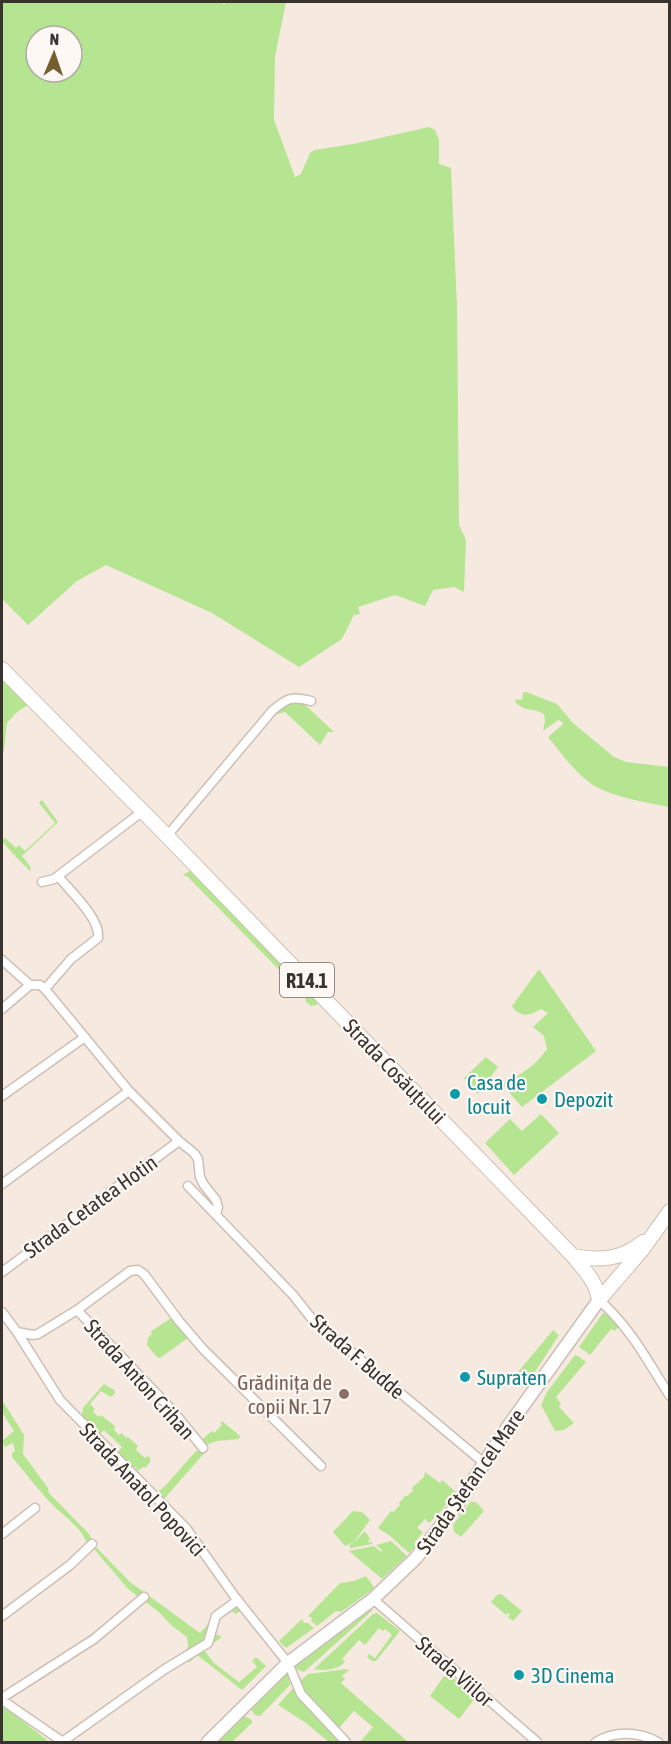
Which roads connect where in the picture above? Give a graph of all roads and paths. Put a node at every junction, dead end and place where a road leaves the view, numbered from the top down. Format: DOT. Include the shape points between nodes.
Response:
graph roads {
  1 [pos="2,669"];
  2 [pos="311,701"];
  3 [pos="143,811"];
  4 [pos="167,836"];
  5 [pos="58,876"];
  6 [pos="42,882"];
  7 [pos="2,960"];
  8 [pos="30,985"];
  9 [pos="45,989"];
  10 [pos="2,1009"];
  11 [pos="85,1037"];
  12 [pos="129,1091"];
  13 [pos="2,1096"];
  14 [pos="178,1141"];
  15 [pos="2,1184"];
  16 [pos="188,1186"];
  17 [pos="669,1211"];
  18 [pos="216,1214"];
  19 [pos="652,1235"];
  20 [pos="573,1256"];
  21 [pos="2,1272"];
  22 [pos="599,1300"];
  23 [pos="77,1310"];
  24 [pos="2,1312"];
  25 [pos="17,1332"];
  26 [pos="35,1335"];
  27 [pos="26,1346"];
  28 [pos="669,1396"];
  29 [pos="203,1448"];
  30 [pos="484,1463"];
  31 [pos="321,1466"];
  32 [pos="35,1508"];
  33 [pos="2,1534"];
  34 [pos="92,1544"];
  35 [pos="144,1597"];
  36 [pos="373,1599"];
  37 [pos="238,1600"];
  38 [pos="2,1616"];
  39 [pos="288,1663"];
  40 [pos="2,1699"];
  41 [pos="63,1742"];
  42 [pos="208,1743"];
  43 [pos="346,1743"];
  44 [pos="537,1743"];
  45 [pos="596,1743"];
  46 [pos="658,1743"];
  1 -- 3 [label="main road, Strada Cosăuțului / R14.1"];
  2 -- 4 [label="street" via="285,700 272,711"];
  3 -- 4 [label="main road, Strada Cosăuțului / R14.1"];
  3 -- 5 [label="street"];
  4 -- 20 [label="main road, Strada Cosăuțului / R14.1"];
  5 -- 6 [label="street"];
  5 -- 9 [label="street" via="96,921 99,932 98,938 71,959"];
  7 -- 8 [label="street"];
  8 -- 9 [label="street"];
  8 -- 10 [label="street"];
  9 -- 11 [label="street, Strada F. Budde"];
  11 -- 12 [label="street, Strada F. Budde"];
  11 -- 13 [label="street"];
  12 -- 14 [label="street, Strada F. Budde"];
  12 -- 15 [label="street"];
  14 -- 18 [label="street, Strada F. Budde" via="198,1159 200,1177 216,1200"];
  14 -- 21 [label="street, Strada Cetatea Hotin"];
  16 -- 18 [label="street, Strada F. Budde"];
  17 -- 19 [label="main road, Strada Ștefan cel Mare"];
  18 -- 30 [label="street, Strada F. Budde" via="312,1319"];
  19 -- 20 [label="main road" via="620,1256"];
  19 -- 22 [label="main road, Strada Ștefan cel Mare"];
  20 -- 22 [label="main road, Strada Cosăuțului / R14.1" via="593,1279"];
  22 -- 28 [label="street" via="643,1350"];
  22 -- 30 [label="main road, Strada Ștefan cel Mare"];
  23 -- 26 [label="street"];
  23 -- 29 [label="street, Strada Anton Crihan"];
  23 -- 31 [label="street" via="130,1271 138,1270 203,1349"];
  24 -- 25 [label="street, Strada Anatol Popovici"];
  25 -- 26 [label="street"];
  25 -- 27 [label="street, Strada Anatol Popovici"];
  26 -- 27 [label="street"];
  27 -- 37 [label="street, Strada Anatol Popovici" via="60,1400 186,1528"];
  30 -- 36 [label="main road, Strada Ștefan cel Mare" via="416,1558"];
  32 -- 33 [label="street"];
  34 -- 38 [label="street"];
  35 -- 40 [label="street" via="94,1639"];
  36 -- 39 [label="main road, Strada Ștefan cel Mare"];
  36 -- 44 [label="street, Strada Viilor"];
  37 -- 39 [label="street, Strada Anatol Popovici"];
  37 -- 41 [label="street" via="216,1616 208,1643"];
  39 -- 42 [label="main road, Strada Ștefan cel Mare"];
  39 -- 43 [label="street, Strada Anatol Popovici" via="301,1694"];
  40 -- 41 [label="street"];
  45 -- 46 [label="street" via="609,1736 637,1734"];
}
